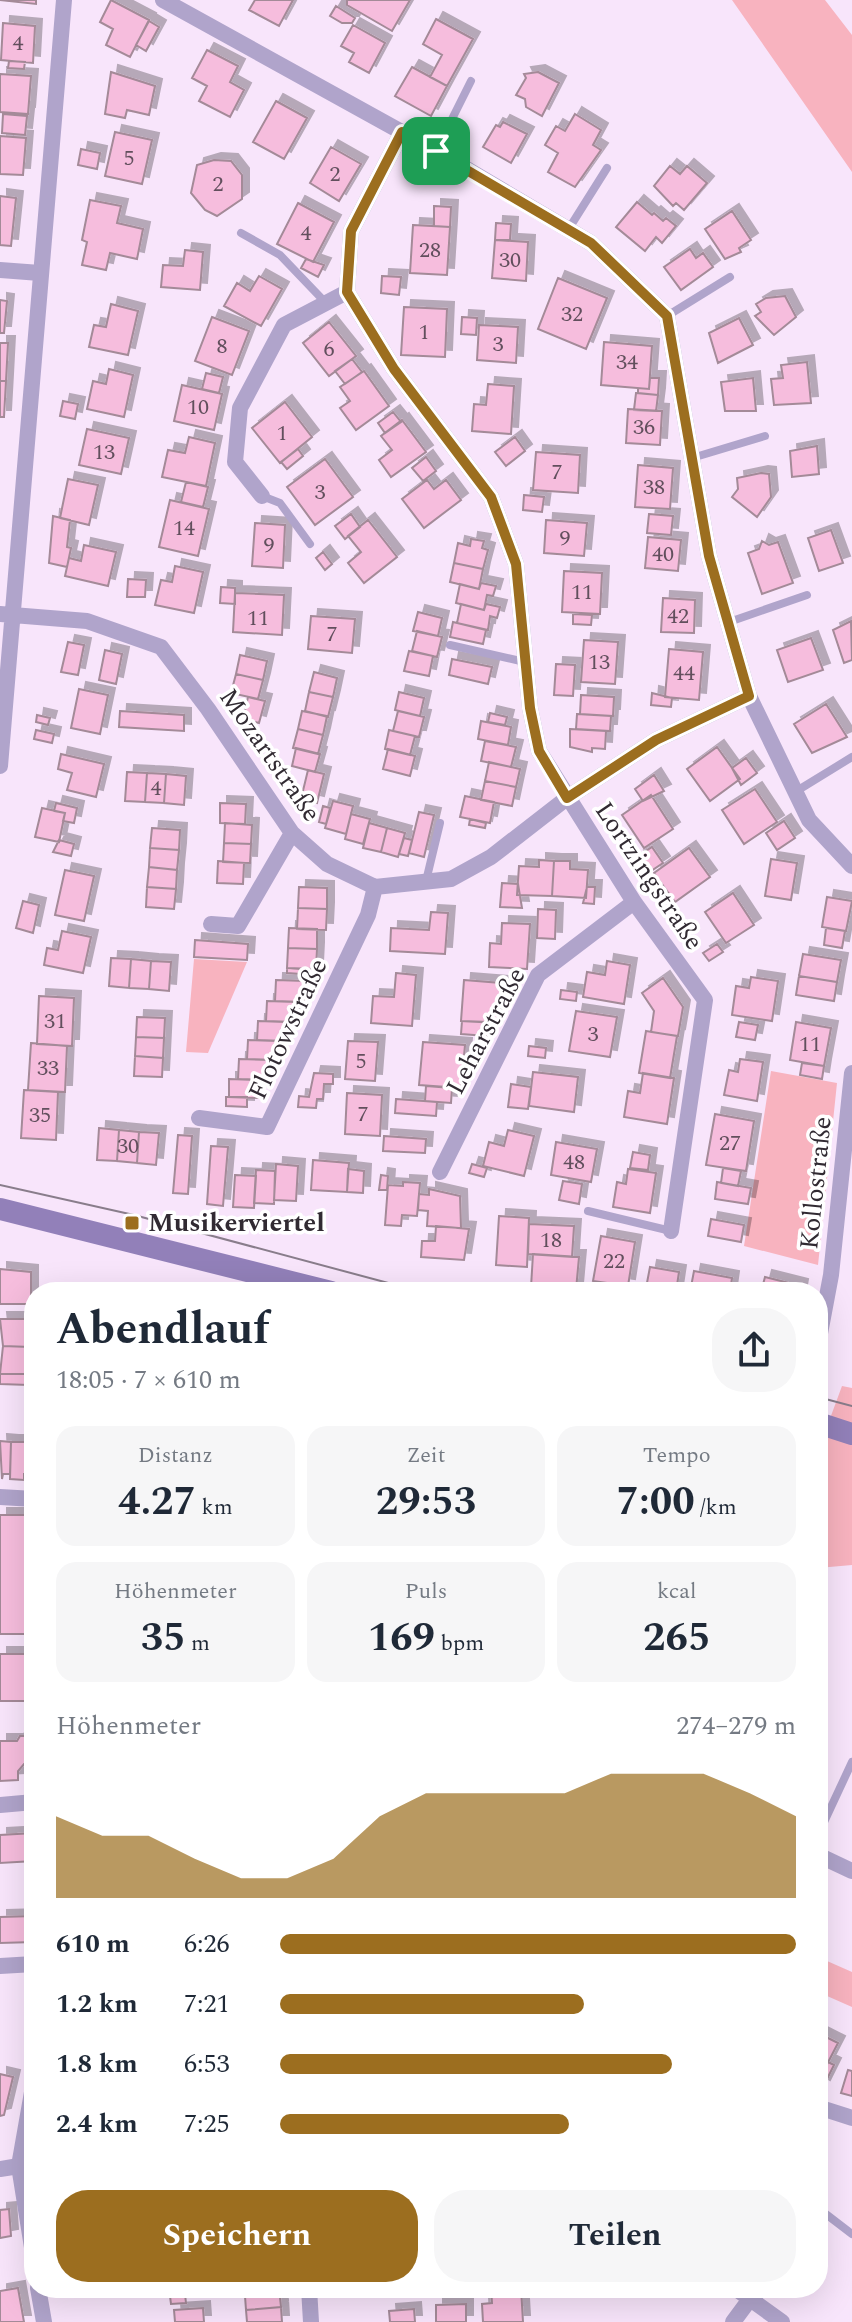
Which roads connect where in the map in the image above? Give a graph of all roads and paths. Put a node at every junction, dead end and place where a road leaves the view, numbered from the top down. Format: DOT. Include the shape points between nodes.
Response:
graph roads {
  1 [pos="64,0"];
  2 [pos="163,0"];
  3 [pos="471,81"];
  4 [pos="402,132"];
  5 [pos="436,151"];
  6 [pos="607,168"];
  7 [pos="568,230"];
  8 [pos="241,233"];
  9 [pos="0,270"];
  10 [pos="40,273"];
  11 [pos="730,277"];
  12 [pos="347,292"];
  13 [pos="325,302"];
  14 [pos="667,316"];
  15 [pos="765,436"];
  16 [pos="692,458"];
  17 [pos="262,496"];
  18 [pos="310,544"];
  19 [pos="807,595"];
  20 [pos="6,614"];
  21 [pos="728,623"];
  22 [pos="450,645"];
  23 [pos="526,662"];
  24 [pos="749,696"];
  25 [pos="852,757"];
  26 [pos="0,766"];
  27 [pos="795,792"];
  28 [pos="567,798"];
  29 [pos="440,823"];
  30 [pos="292,833"];
  31 [pos="852,866"];
  32 [pos="426,882"];
  33 [pos="375,887"];
  34 [pos="634,902"];
  35 [pos="211,924"];
  36 [pos="852,1073"];
  37 [pos="199,1118"];
  38 [pos="440,1172"];
  39 [pos="0,1209"];
  40 [pos="588,1211"];
  41 [pos="671,1231"];
  42 [pos="291,1282"];
  43 [pos="828,1291"];
  44 [pos="828,1426"];
  45 [pos="852,1434"];
  46 [pos="0,1497"];
  47 [pos="24,1498"];
  48 [pos="852,1762"];
  49 [pos="24,1803"];
  50 [pos="0,1805"];
  51 [pos="828,1814"];
  52 [pos="828,1860"];
  53 [pos="852,1871"];
  54 [pos="24,1965"];
  55 [pos="0,1966"];
  56 [pos="828,2110"];
  57 [pos="852,2118"];
  58 [pos="24,2138"];
  59 [pos="19,2166"];
  60 [pos="0,2169"];
  61 [pos="24,2197"];
  62 [pos="828,2216"];
  63 [pos="852,2234"];
  64 [pos="40,2298"];
  65 [pos="310,2298"];
  66 [pos="750,2299"];
  67 [pos="44,2322"];
  68 [pos="311,2322"];
  69 [pos="733,2322"];
  70 [pos="782,2322"];
  1 -- 10 [label="street"];
  2 -- 4 [label="street"];
  3 -- 5 [label="lane"];
  4 -- 5 [label="street"];
  4 -- 12 [label="street" via="351,231"];
  5 -- 7 [label="street"];
  6 -- 7 [label="lane"];
  7 -- 14 [label="street" via="591,243"];
  8 -- 13 [label="lane" via="280,255"];
  9 -- 10 [label="street"];
  10 -- 20 [label="street"];
  11 -- 14 [label="lane"];
  12 -- 13 [label="street"];
  12 -- 23 [label="street, Lortzingstraße" via="394,369 491,497 516,564"];
  13 -- 17 [label="street" via="284,325 240,408 235,462"];
  14 -- 16 [label="street"];
  15 -- 16 [label="lane"];
  16 -- 21 [label="street" via="709,556"];
  17 -- 18 [label="lane" via="280,503"];
  19 -- 21 [label="lane"];
  20 -- 26 [label="street"];
  20 -- 30 [label="street, Mozartstraße" via="87,621 161,647"];
  21 -- 24 [label="street"];
  22 -- 23 [label="lane"];
  23 -- 28 [label="street, Lortzingstraße" via="539,751"];
  24 -- 27 [label="street"];
  24 -- 28 [label="street" via="656,740"];
  25 -- 27 [label="lane"];
  27 -- 31 [label="street" via="809,820"];
  28 -- 32 [label="street" via="491,857 451,879"];
  28 -- 34 [label="street, Lortzingstraße"];
  29 -- 32 [label="lane"];
  30 -- 33 [label="street, Mozartstraße" via="327,864"];
  30 -- 35 [label="street" via="238,926"];
  32 -- 33 [label="street"];
  33 -- 37 [label="street, Flotowstraße" via="368,915 267,1127"];
  34 -- 38 [label="street, Leharstraße" via="538,975"];
  34 -- 41 [label="street, Lortzingstraße" via="705,1000"];
  36 -- 43 [label="street, Kollostraße"];
  39 -- 42 [label="main road"];
  40 -- 41 [label="lane"];
  44 -- 45 [label="main road"];
  46 -- 47 [label="street"];
  48 -- 51 [label="lane"];
  49 -- 50 [label="street"];
  52 -- 53 [label="street"];
  54 -- 55 [label="street"];
  56 -- 57 [label="street"];
  58 -- 59 [label="street"];
  59 -- 60 [label="street"];
  59 -- 61 [label="street"];
  62 -- 63 [label="lane"];
  64 -- 67 [label="street"];
  65 -- 68 [label="street"];
  66 -- 69 [label="street"];
  66 -- 70 [label="street"];
}
